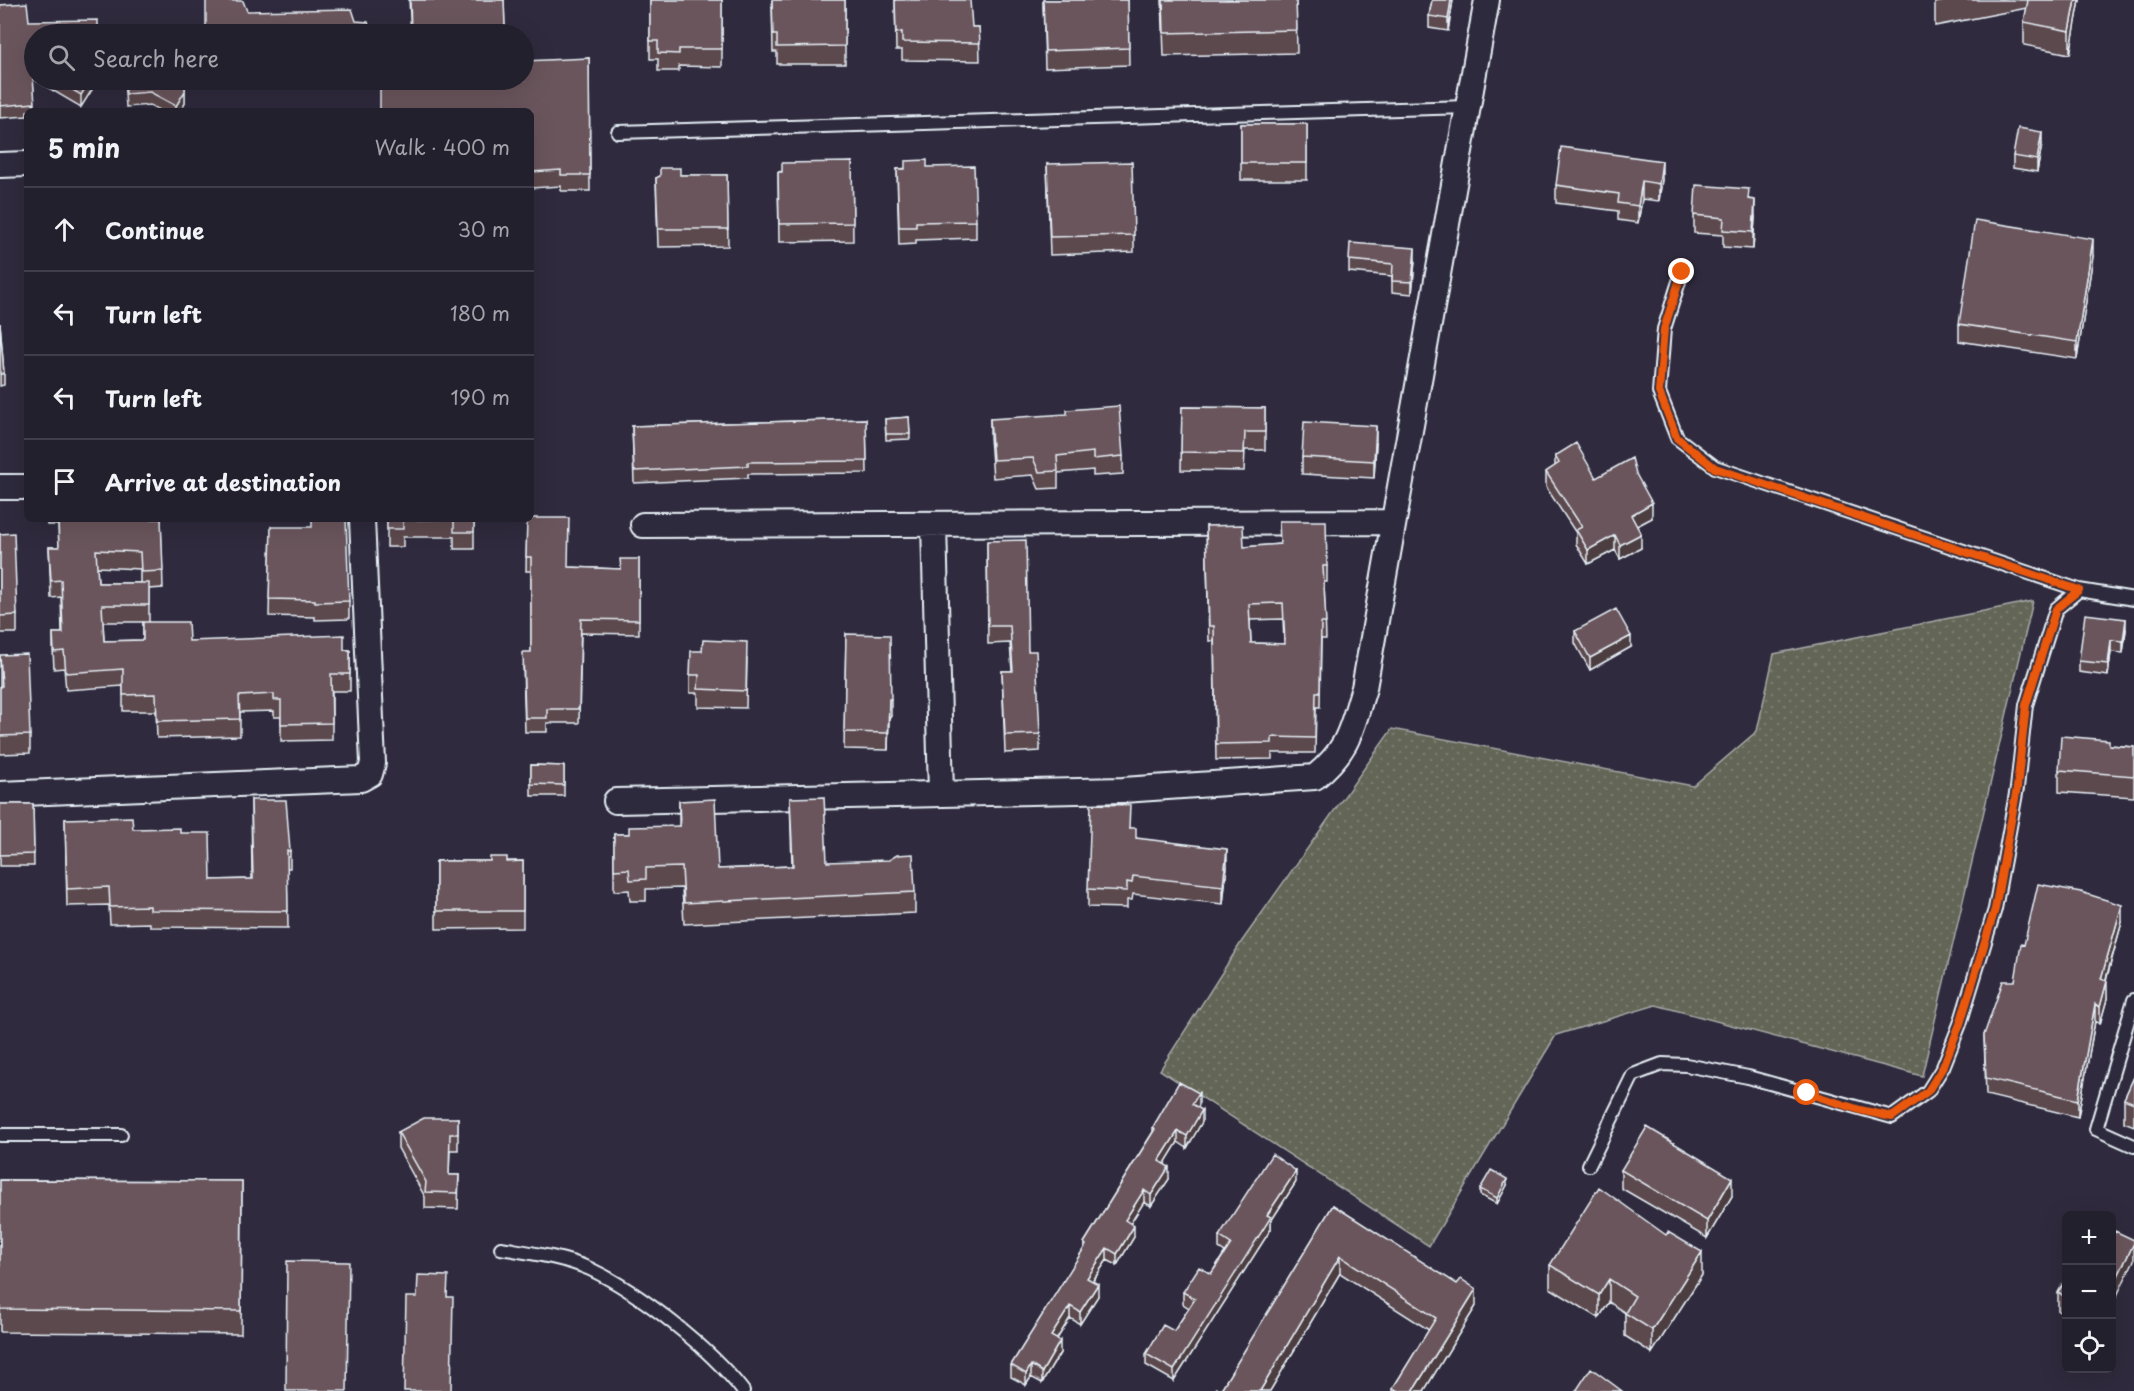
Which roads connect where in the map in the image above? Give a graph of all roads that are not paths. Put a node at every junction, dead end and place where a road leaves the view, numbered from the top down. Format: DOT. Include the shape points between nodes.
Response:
graph roads {
  1 [pos="1487,0"];
  2 [pos="1468,107"];
  3 [pos="618,132"];
  4 [pos="24,164"];
  5 [pos="0,165"];
  6 [pos="1682,272"];
  7 [pos="0,487"];
  8 [pos="24,487"];
  9 [pos="362,522"];
  10 [pos="1392,522"];
  11 [pos="934,524"];
  12 [pos="643,525"];
  13 [pos="2079,590"];
  14 [pos="2134,599"];
  15 [pos="0,794"];
  16 [pos="941,794"];
  17 [pos="616,801"];
  18 [pos="2134,1000"];
  19 [pos="0,1135"];
  20 [pos="121,1135"];
  21 [pos="2134,1146"];
  22 [pos="1589,1165"];
  23 [pos="501,1248"];
  24 [pos="743,1391"];
  1 -- 2 [label="street"];
  2 -- 3 [label="lane"];
  2 -- 10 [label="street"];
  4 -- 5 [label="street"];
  6 -- 13 [label="lane" via="1664,329 1659,392 1677,438 1715,468"];
  7 -- 8 [label="street"];
  9 -- 15 [label="street" via="373,763 370,774 361,779"];
  10 -- 11 [label="street"];
  10 -- 16 [label="street" via="1364,688 1345,748 1315,777 1123,790"];
  11 -- 12 [label="street"];
  11 -- 16 [label="street"];
  13 -- 14 [label="lane"];
  13 -- 22 [label="lane" via="2056,609 2026,705 2017,788 1995,909 1960,1024 1943,1067 1928,1091 1892,1117 1748,1077 1662,1064 1633,1076"];
  16 -- 17 [label="street"];
  18 -- 21 [label="lane" via="2096,1129"];
  19 -- 20 [label="lane"];
  23 -- 24 [label="lane" via="589,1269 649,1305 706,1353"];
}
